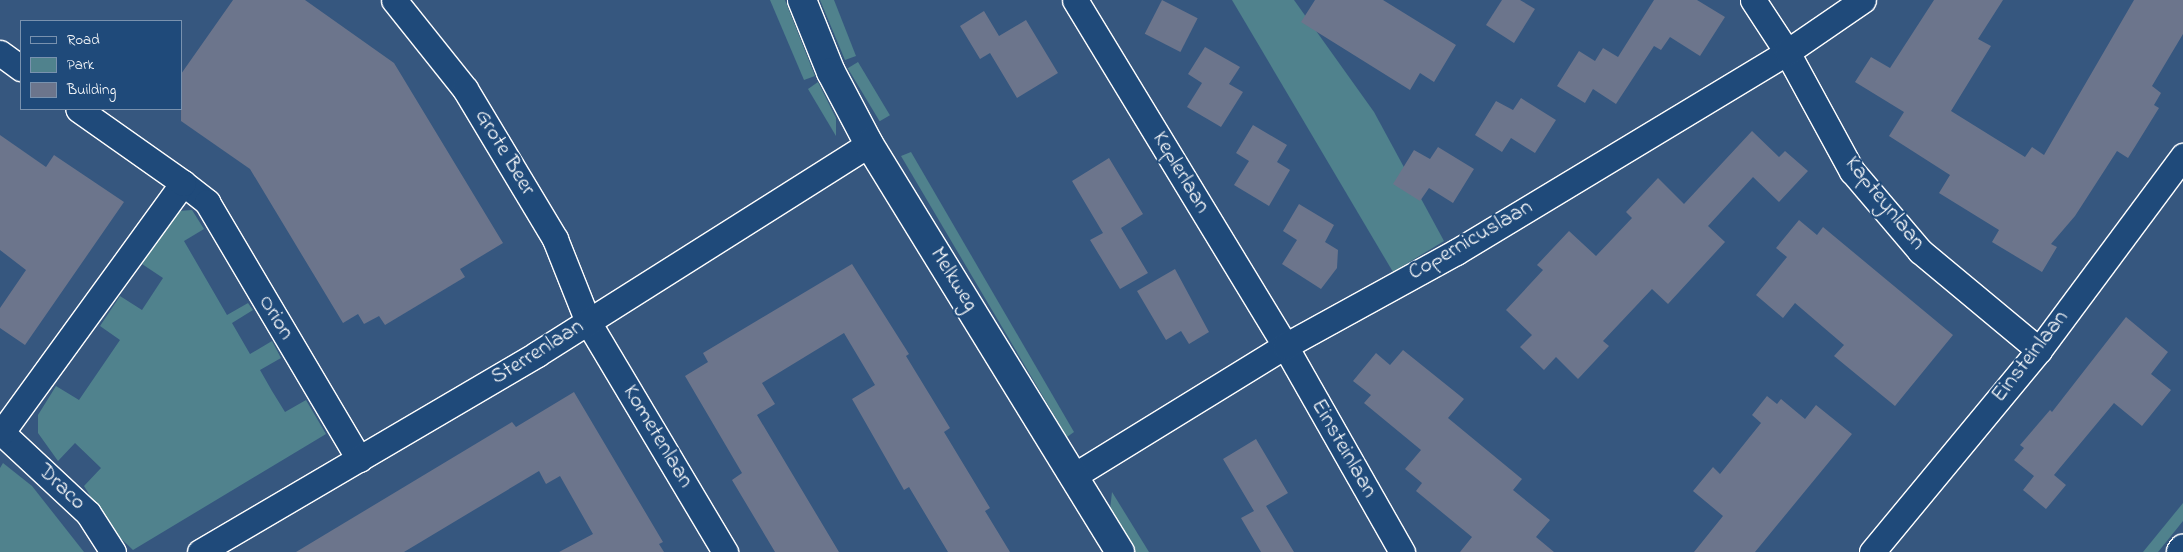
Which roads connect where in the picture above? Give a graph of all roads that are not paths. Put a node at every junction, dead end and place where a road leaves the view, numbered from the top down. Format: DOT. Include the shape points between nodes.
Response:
graph roads {
  1 [pos="394,0"];
  2 [pos="802,0"];
  3 [pos="1075,0"];
  4 [pos="1753,0"];
  5 [pos="1863,0"];
  6 [pos="1787,52"];
  7 [pos="0,53"];
  8 [pos="20,67"];
  9 [pos="79,110"];
  10 [pos="869,144"];
  11 [pos="2183,156"];
  12 [pos="183,183"];
  13 [pos="588,322"];
  14 [pos="1285,346"];
  15 [pos="2038,350"];
  16 [pos="1,432"];
  17 [pos="359,460"];
  18 [pos="1075,475"];
  19 [pos="2183,549"];
  20 [pos="113,552"];
  21 [pos="200,552"];
  22 [pos="725,552"];
  23 [pos="1120,552"];
  24 [pos="1402,552"];
  25 [pos="1872,552"];
  26 [pos="2180,552"];
  1 -- 13 [label="street, Grote Beer" via="470,97 555,239"];
  2 -- 10 [label="street, Melkweg" via="831,72"];
  3 -- 14 [label="street, Keplerlaan"];
  4 -- 6 [label="street, Kapteynlaan"];
  5 -- 6 [label="street, Copernicuslaan"];
  6 -- 14 [label="street, Copernicuslaan" via="1456,252"];
  6 -- 15 [label="street, Kapteynlaan" via="1852,170 1920,251"];
  7 -- 8 [label="street"];
  9 -- 12 [label="street, Orion"];
  10 -- 13 [label="street, Sterrenlaan"];
  10 -- 18 [label="street, Melkweg"];
  11 -- 15 [label="street, Einsteinlaan"];
  12 -- 16 [label="street"];
  12 -- 17 [label="street, Orion" via="207,202"];
  13 -- 17 [label="street, Sterrenlaan"];
  13 -- 22 [label="street, Kometenlaan"];
  14 -- 18 [label="street, Copernicuslaan"];
  14 -- 24 [label="street, Einsteinlaan"];
  15 -- 25 [label="street, Einsteinlaan"];
  16 -- 20 [label="street, Draco" via="88,513"];
  17 -- 21 [label="street, Sterrenlaan"];
  18 -- 23 [label="street, Melkweg"];
  19 -- 26 [label="street"];
}
